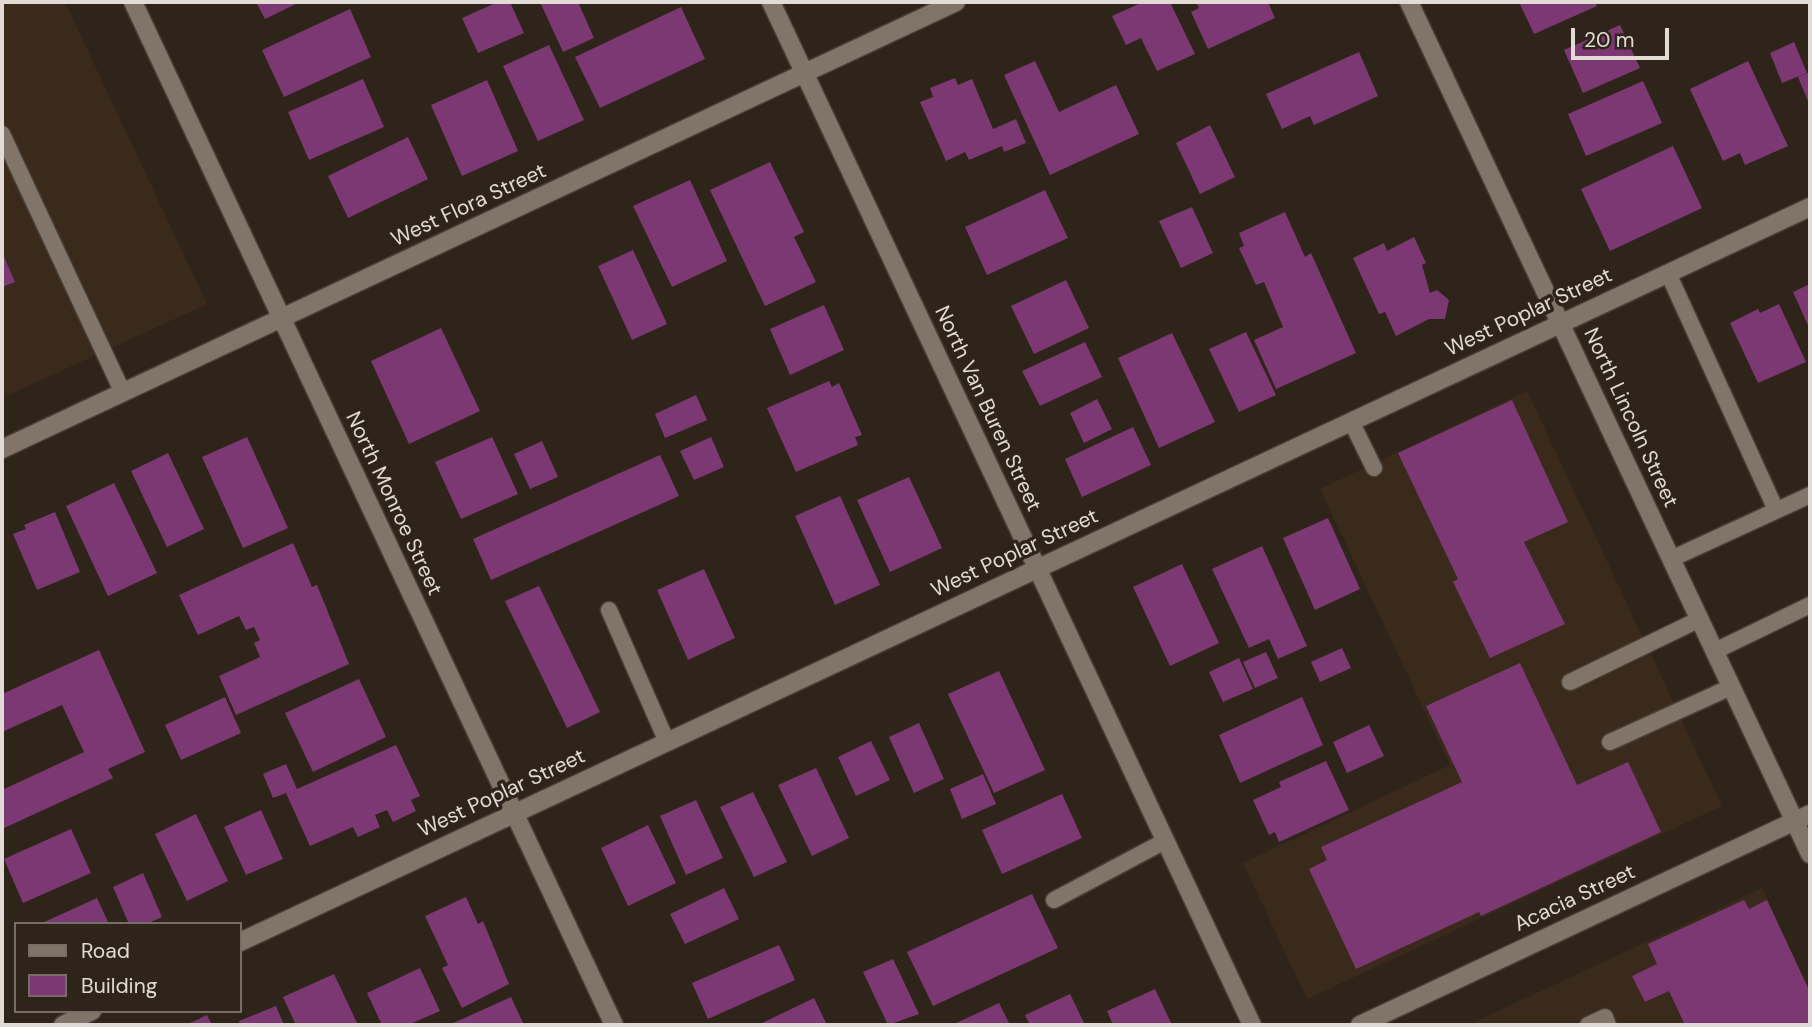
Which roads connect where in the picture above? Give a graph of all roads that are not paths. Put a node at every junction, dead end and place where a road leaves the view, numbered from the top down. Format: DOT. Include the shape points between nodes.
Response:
graph roads {
  1 [pos="133,2"];
  2 [pos="771,2"];
  3 [pos="956,2"];
  4 [pos="1409,2"];
  5 [pos="805,74"];
  6 [pos="2,134"];
  7 [pos="1810,207"];
  8 [pos="1668,273"];
  9 [pos="281,318"];
  10 [pos="1560,323"];
  11 [pos="122,393"];
  12 [pos="1352,421"];
  13 [pos="2,449"];
  14 [pos="1374,468"];
  15 [pos="1810,495"];
  16 [pos="1776,510"];
  17 [pos="1671,559"];
  18 [pos="1037,569"];
  19 [pos="1810,605"];
  20 [pos="608,610"];
  21 [pos="1700,619"];
  22 [pos="1714,651"];
  23 [pos="1570,682"];
  24 [pos="1731,687"];
  25 [pos="667,742"];
  26 [pos="1610,742"];
  27 [pos="513,814"];
  28 [pos="1803,818"];
  29 [pos="1165,841"];
  30 [pos="1810,854"];
  31 [pos="1054,900"];
  32 [pos="242,941"];
  33 [pos="88,1013"];
  34 [pos="63,1025"];
  35 [pos="614,1025"];
  36 [pos="1252,1025"];
  37 [pos="1360,1025"];
  38 [pos="1588,1025"];
  39 [pos="1608,1025"];
  1 -- 9 [label="street, North Monroe Street"];
  2 -- 5 [label="street, North Van Buren Street"];
  3 -- 5 [label="street, West Flora Street"];
  4 -- 10 [label="street, North Lincoln Street"];
  5 -- 9 [label="street, West Flora Street"];
  5 -- 18 [label="street, North Van Buren Street"];
  6 -- 11 [label="lane"];
  7 -- 8 [label="street, West Poplar Street"];
  8 -- 10 [label="street, West Poplar Street"];
  8 -- 16 [label="lane"];
  9 -- 11 [label="street, West Flora Street"];
  9 -- 27 [label="street, North Monroe Street"];
  10 -- 12 [label="street, West Poplar Street"];
  10 -- 17 [label="street, North Lincoln Street"];
  11 -- 13 [label="street, West Flora Street"];
  12 -- 14 [label="lane"];
  12 -- 18 [label="street, West Poplar Street"];
  15 -- 16 [label="lane"];
  16 -- 17 [label="lane"];
  17 -- 21 [label="street, North Lincoln Street"];
  18 -- 25 [label="street, West Poplar Street"];
  18 -- 29 [label="street, North Van Buren Street"];
  19 -- 22 [label="lane"];
  20 -- 25 [label="lane"];
  21 -- 22 [label="street, North Lincoln Street"];
  21 -- 23 [label="lane"];
  22 -- 24 [label="street, North Lincoln Street"];
  24 -- 26 [label="lane"];
  24 -- 28 [label="street, North Lincoln Street"];
  25 -- 27 [label="street, West Poplar Street"];
  27 -- 32 [label="street, West Poplar Street"];
  27 -- 35 [label="street, North Monroe Street"];
  28 -- 30 [label="street, North Lincoln Street"];
  28 -- 37 [label="street, Acacia Street"];
  29 -- 31 [label="lane"];
  29 -- 36 [label="street, North Van Buren Street"];
  33 -- 34 [label="street"];
  38 -- 39 [label="lane" via="1605,1017"];
}
